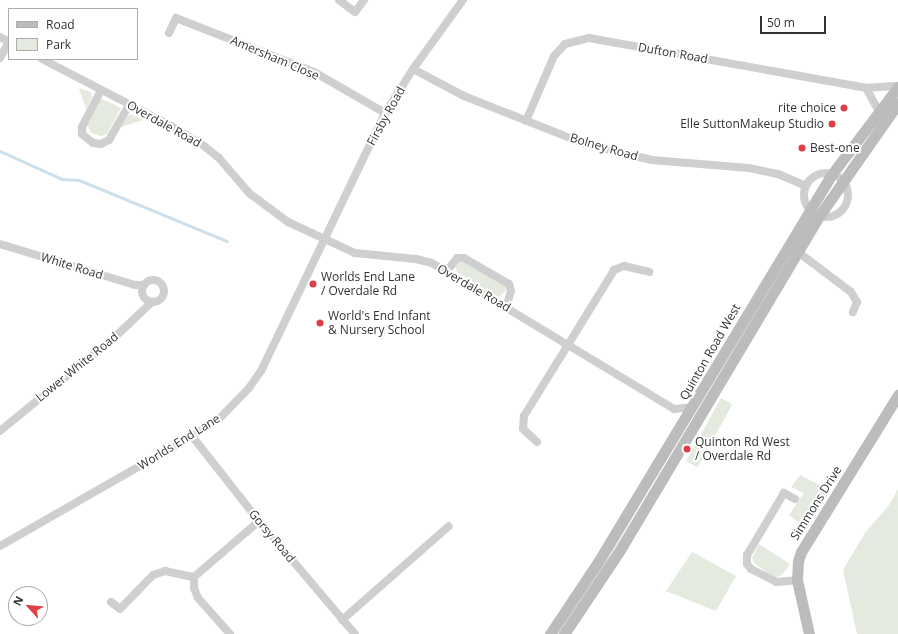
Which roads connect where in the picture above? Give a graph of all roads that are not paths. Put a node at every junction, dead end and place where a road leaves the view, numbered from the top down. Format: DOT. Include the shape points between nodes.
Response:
graph roads {
  1 [pos="339,0"];
  2 [pos="364,0"];
  3 [pos="463,0"];
  4 [pos="168,33"];
  5 [pos="8,44"];
  6 [pos="0,58"];
  7 [pos="44,60"];
  8 [pos="413,69"];
  9 [pos="866,88"];
  10 [pos="101,90"];
  11 [pos="897,95"];
  12 [pos="129,105"];
  13 [pos="879,111"];
  14 [pos="385,114"];
  15 [pos="526,121"];
  16 [pos="837,177"];
  17 [pos="806,186"];
  18 [pos="814,213"];
  19 [pos="324,240"];
  20 [pos="0,244"];
  21 [pos="798,252"];
  22 [pos="447,271"];
  23 [pos="649,272"];
  24 [pos="144,285"];
  25 [pos="152,302"];
  26 [pos="506,307"];
  27 [pos="853,312"];
  28 [pos="568,346"];
  29 [pos="898,395"];
  30 [pos="692,407"];
  31 [pos="674,409"];
  32 [pos="702,413"];
  33 [pos="679,428"];
  34 [pos="0,431"];
  35 [pos="691,434"];
  36 [pos="192,436"];
  37 [pos="537,442"];
  38 [pos="795,499"];
  39 [pos="259,521"];
  40 [pos="449,526"];
  41 [pos="0,546"];
  42 [pos="194,577"];
  43 [pos="798,580"];
  44 [pos="111,602"];
  45 [pos="342,620"];
  46 [pos="227,633"];
  47 [pos="355,634"];
  48 [pos="550,634"];
  49 [pos="564,634"];
  50 [pos="809,634"];
  1 -- 2 [label="street" via="355,12"];
  3 -- 8 [label="street, Firsby Road"];
  4 -- 14 [label="street, Amersham Close" via="176,18 314,72"];
  5 -- 6 [label="street"];
  7 -- 10 [label="street, Overdale Road"];
  8 -- 14 [label="street, Firsby Road"];
  8 -- 15 [label="street, Bolney Road" via="464,96"];
  9 -- 11 [label="street, Dufton Road"];
  9 -- 13 [label="street"];
  9 -- 15 [label="street, Dufton Road" via="589,38 565,44 554,56"];
  10 -- 12 [label="street, Overdale Road"];
  10 -- 12 [label="street" via="82,127 82,134 93,143 101,144 109,140"];
  11 -- 13 [label="street, Quinton Road West"];
  11 -- 16 [label="street, Quinton Road West"];
  12 -- 19 [label="street, Overdale Road" via="204,146 263,205 288,222"];
  13 -- 16 [label="street, Quinton Road West"];
  14 -- 19 [label="street, Firsby Road"];
  15 -- 17 [label="street, Bolney Road" via="585,144 623,154 652,160 749,168 778,174"];
  16 -- 17 [label="street" via="818,176"];
  16 -- 18 [label="street, Quinton Road West"];
  16 -- 18 [label="street" via="848,194 843,209 836,215"];
  17 -- 18 [label="street" via="804,198"];
  18 -- 21 [label="street, Quinton Road West"];
  18 -- 30 [label="street, Quinton Road West"];
  19 -- 22 [label="street, Overdale Road" via="355,253 416,259"];
  19 -- 36 [label="street, Worlds End Lane" via="261,371 228,410"];
  20 -- 24 [label="street, White Road" via="135,285"];
  21 -- 27 [label="street" via="852,292 857,302"];
  21 -- 32 [label="street, Quinton Road West"];
  22 -- 26 [label="street, Overdale Road"];
  22 -- 26 [label="street" via="457,258 464,258 509,284 511,291"];
  23 -- 28 [label="street" via="624,266 614,270"];
  24 -- 25 [label="street" via="144,295"];
  24 -- 25 [label="street, White Road" via="154,280 163,286 164,293 161,299"];
  25 -- 34 [label="street, Lower White Road" via="116,336"];
  26 -- 28 [label="street, Overdale Road"];
  28 -- 31 [label="street, Overdale Road"];
  28 -- 37 [label="street" via="524,416 523,429"];
  29 -- 43 [label="street, Simmons Drive" via="801,552 798,561"];
  30 -- 31 [label="street"];
  30 -- 32 [label="street"];
  30 -- 33 [label="street, Quinton Road West"];
  31 -- 33 [label="street"];
  32 -- 35 [label="street, Quinton Road West"];
  33 -- 35 [label="street"];
  33 -- 48 [label="street, Quinton Road West" via="598,562"];
  35 -- 49 [label="street, Quinton Road West" via="613,562"];
  36 -- 39 [label="street, Gorsy Road"];
  36 -- 41 [label="street, Worlds End Lane"];
  38 -- 43 [label="street" via="784,493 747,555 747,564 751,569 776,582"];
  39 -- 42 [label="street"];
  39 -- 45 [label="street, Gorsy Road"];
  40 -- 45 [label="street"];
  42 -- 44 [label="street" via="165,571 153,575 120,609"];
  42 -- 46 [label="street" via="194,588 198,598"];
  43 -- 50 [label="street, Simmons Drive"];
  45 -- 47 [label="street, Gorsy Road"];
}
